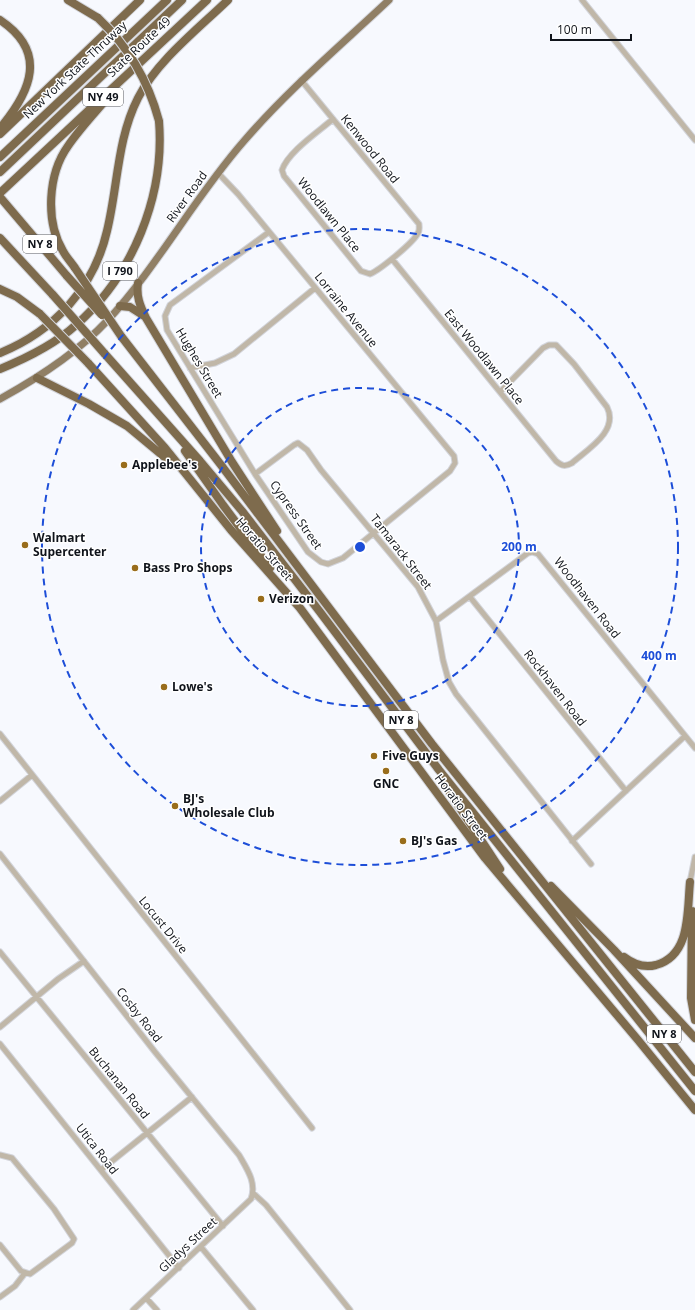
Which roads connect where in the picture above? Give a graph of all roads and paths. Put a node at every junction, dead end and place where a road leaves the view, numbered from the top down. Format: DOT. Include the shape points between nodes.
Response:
graph roads {
  1 [pos="68,0"];
  2 [pos="140,0"];
  3 [pos="167,0"];
  4 [pos="182,0"];
  5 [pos="207,0"];
  6 [pos="228,0"];
  7 [pos="389,0"];
  8 [pos="582,0"];
  9 [pos="0,20"];
  10 [pos="128,74"];
  11 [pos="301,80"];
  12 [pos="333,119"];
  13 [pos="0,128"];
  14 [pos="0,134"];
  15 [pos="695,140"];
  16 [pos="0,157"];
  17 [pos="0,172"];
  18 [pos="218,173"];
  19 [pos="0,193"];
  20 [pos="0,197"];
  21 [pos="269,232"];
  22 [pos="419,232"];
  23 [pos="0,238"];
  24 [pos="392,259"];
  25 [pos="138,283"];
  26 [pos="315,288"];
  27 [pos="0,289"];
  28 [pos="120,306"];
  29 [pos="146,318"];
  30 [pos="121,336"];
  31 [pos="56,341"];
  32 [pos="0,353"];
  33 [pos="190,368"];
  34 [pos="0,369"];
  35 [pos="0,376"];
  36 [pos="37,378"];
  37 [pos="500,392"];
  38 [pos="0,399"];
  39 [pos="170,427"];
  40 [pos="455,463"];
  41 [pos="255,474"];
  42 [pos="190,479"];
  43 [pos="373,532"];
  44 [pos="299,568"];
  45 [pos="283,588"];
  46 [pos="470,597"];
  47 [pos="436,621"];
  48 [pos="0,734"];
  49 [pos="685,736"];
  50 [pos="695,748"];
  51 [pos="438,770"];
  52 [pos="32,776"];
  53 [pos="626,790"];
  54 [pos="0,802"];
  55 [pos="572,841"];
  56 [pos="0,854"];
  57 [pos="521,855"];
  58 [pos="695,857"];
  59 [pos="591,864"];
  60 [pos="690,882"];
  61 [pos="524,907"];
  62 [pos="614,950"];
  63 [pos="0,952"];
  64 [pos="84,961"];
  65 [pos="37,997"];
  66 [pos="695,1020"];
  67 [pos="0,1027"];
  68 [pos="695,1038"];
  69 [pos="0,1044"];
  70 [pos="695,1072"];
  71 [pos="695,1091"];
  72 [pos="192,1098"];
  73 [pos="695,1110"];
  74 [pos="312,1128"];
  75 [pos="147,1134"];
  76 [pos="0,1155"];
  77 [pos="101,1170"];
  78 [pos="253,1193"];
  79 [pos="223,1226"];
  80 [pos="0,1245"];
  81 [pos="201,1247"];
  82 [pos="179,1268"];
  83 [pos="25,1273"];
  84 [pos="0,1297"];
  85 [pos="146,1298"];
  86 [pos="134,1310"];
  87 [pos="157,1310"];
  88 [pos="253,1310"];
  89 [pos="350,1310"];
  1 -- 31 [label="highway, I 790, bridge" via="98,18 138,66 154,100 159,121 160,150 157,185 144,226 119,274 90,312"];
  2 -- 14 [label="highway"];
  3 -- 16 [label="highway, New York State Thruway"];
  4 -- 17 [label="highway, New York State Thruway"];
  5 -- 10 [label="highway, State Route 49 / NY 49"];
  6 -- 32 [label="highway" via="165,61 138,99 128,121 121,149 104,242 87,283 60,316 35,336"];
  7 -- 11 [label="main road, River Road"];
  8 -- 15 [label="street"];
  9 -- 13 [label="highway" via="19,36 26,49 30,71 24,95"];
  10 -- 19 [label="highway, State Route 49 / NY 49"];
  10 -- 30 [label="highway, bridge" via="67,146 57,168 51,199 53,222 62,250"];
  11 -- 12 [label="street, Kenwood Road"];
  11 -- 18 [label="main road, River Road"];
  12 -- 22 [label="street, Kenwood Road" via="419,224"];
  12 -- 24 [label="street, Woodlawn Place" via="284,164 284,176 361,271 370,274"];
  18 -- 21 [label="street, Lorraine Avenue"];
  18 -- 25 [label="main road, River Road"];
  20 -- 30 [label="highway, NY 8, bridge"];
  21 -- 26 [label="street, Lorraine Avenue"];
  21 -- 33 [label="street, Hughes Street" via="167,309 167,330"];
  22 -- 24 [label="street, Woodlawn Place"];
  23 -- 39 [label="highway, NY 8, bridge"];
  24 -- 37 [label="street, East Woodlawn Place"];
  25 -- 28 [label="main road, River Road"];
  25 -- 29 [label="highway" via="140,305"];
  26 -- 33 [label="street" via="234,354 215,363"];
  26 -- 40 [label="street, Lorraine Avenue" via="454,456"];
  27 -- 42 [label="highway, bridge" via="17,297 40,314 166,448"];
  28 -- 29 [label="highway" via="130,307"];
  28 -- 36 [label="main road, River Road" via="90,337"];
  29 -- 44 [label="highway"];
  30 -- 44 [label="highway, NY 8"];
  31 -- 34 [label="highway, I 790"];
  31 -- 35 [label="highway"];
  33 -- 41 [label="street, Hughes Street"];
  36 -- 38 [label="main road, River Road"];
  36 -- 42 [label="highway" via="127,426"];
  37 -- 37 [label="street, East Woodlawn Place" via="562,466 572,463 600,438 607,431 611,420 607,407 556,345 545,347"];
  39 -- 45 [label="highway"];
  39 -- 51 [label="highway, NY 8" via="205,466 302,588"];
  40 -- 43 [label="street, Cypress Street" via="450,471"];
  41 -- 43 [label="street, Tamarack Street" via="294,445 303,446"];
  41 -- 43 [label="street, Cypress Street" via="308,552 321,562 328,564 343,558"];
  42 -- 45 [label="highway, Horatio Street" via="216,513"];
  43 -- 47 [label="street, Tamarack Street" via="418,587"];
  44 -- 57 [label="highway, NY 8" via="432,744"];
  45 -- 61 [label="highway, Horatio Street" via="364,692 447,810"];
  46 -- 47 [label="street"];
  46 -- 49 [label="street, Woodhaven Road" via="528,553 538,554"];
  46 -- 53 [label="street, Rockhaven Road"];
  47 -- 55 [label="street, Tamarack Street" via="443,660 456,694"];
  48 -- 52 [label="street, Locust Drive"];
  49 -- 50 [label="street, Woodhaven Road"];
  49 -- 53 [label="street"];
  51 -- 61 [label="highway"];
  51 -- 71 [label="highway, NY 8"];
  52 -- 54 [label="street"];
  52 -- 74 [label="street, Locust Drive"];
  53 -- 55 [label="street"];
  55 -- 59 [label="street, Tamarack Street"];
  56 -- 64 [label="street, Cosby Road"];
  57 -- 62 [label="highway"];
  57 -- 70 [label="highway, NY 8"];
  58 -- 60 [label="street"];
  60 -- 62 [label="highway" via="684,935 681,946 672,958 664,963 646,966 636,964"];
  60 -- 66 [label="highway" via="691,998"];
  61 -- 73 [label="highway, Horatio Street"];
  62 -- 68 [label="highway"];
  63 -- 65 [label="street, Buchanan Road"];
  64 -- 65 [label="street"];
  64 -- 72 [label="street, Cosby Road"];
  65 -- 67 [label="street"];
  65 -- 75 [label="street, Buchanan Road"];
  69 -- 77 [label="street, Utica Road"];
  72 -- 75 [label="street"];
  72 -- 78 [label="street, Cosby Road" via="239,1155 249,1172"];
  75 -- 77 [label="street"];
  75 -- 79 [label="street, Buchanan Road"];
  76 -- 83 [label="street" via="12,1158 74,1235 72,1244 34,1273"];
  77 -- 82 [label="street, Utica Road"];
  78 -- 79 [label="street, Gladys Street" via="251,1199"];
  78 -- 89 [label="street" via="266,1205"];
  79 -- 81 [label="street, Gladys Street"];
  80 -- 83 [label="street"];
  81 -- 82 [label="street, Gladys Street"];
  81 -- 88 [label="street"];
  82 -- 85 [label="street, Gladys Street"];
  83 -- 84 [label="street" via="15,1286"];
  85 -- 86 [label="street, Gladys Street"];
  85 -- 87 [label="street"];
}
